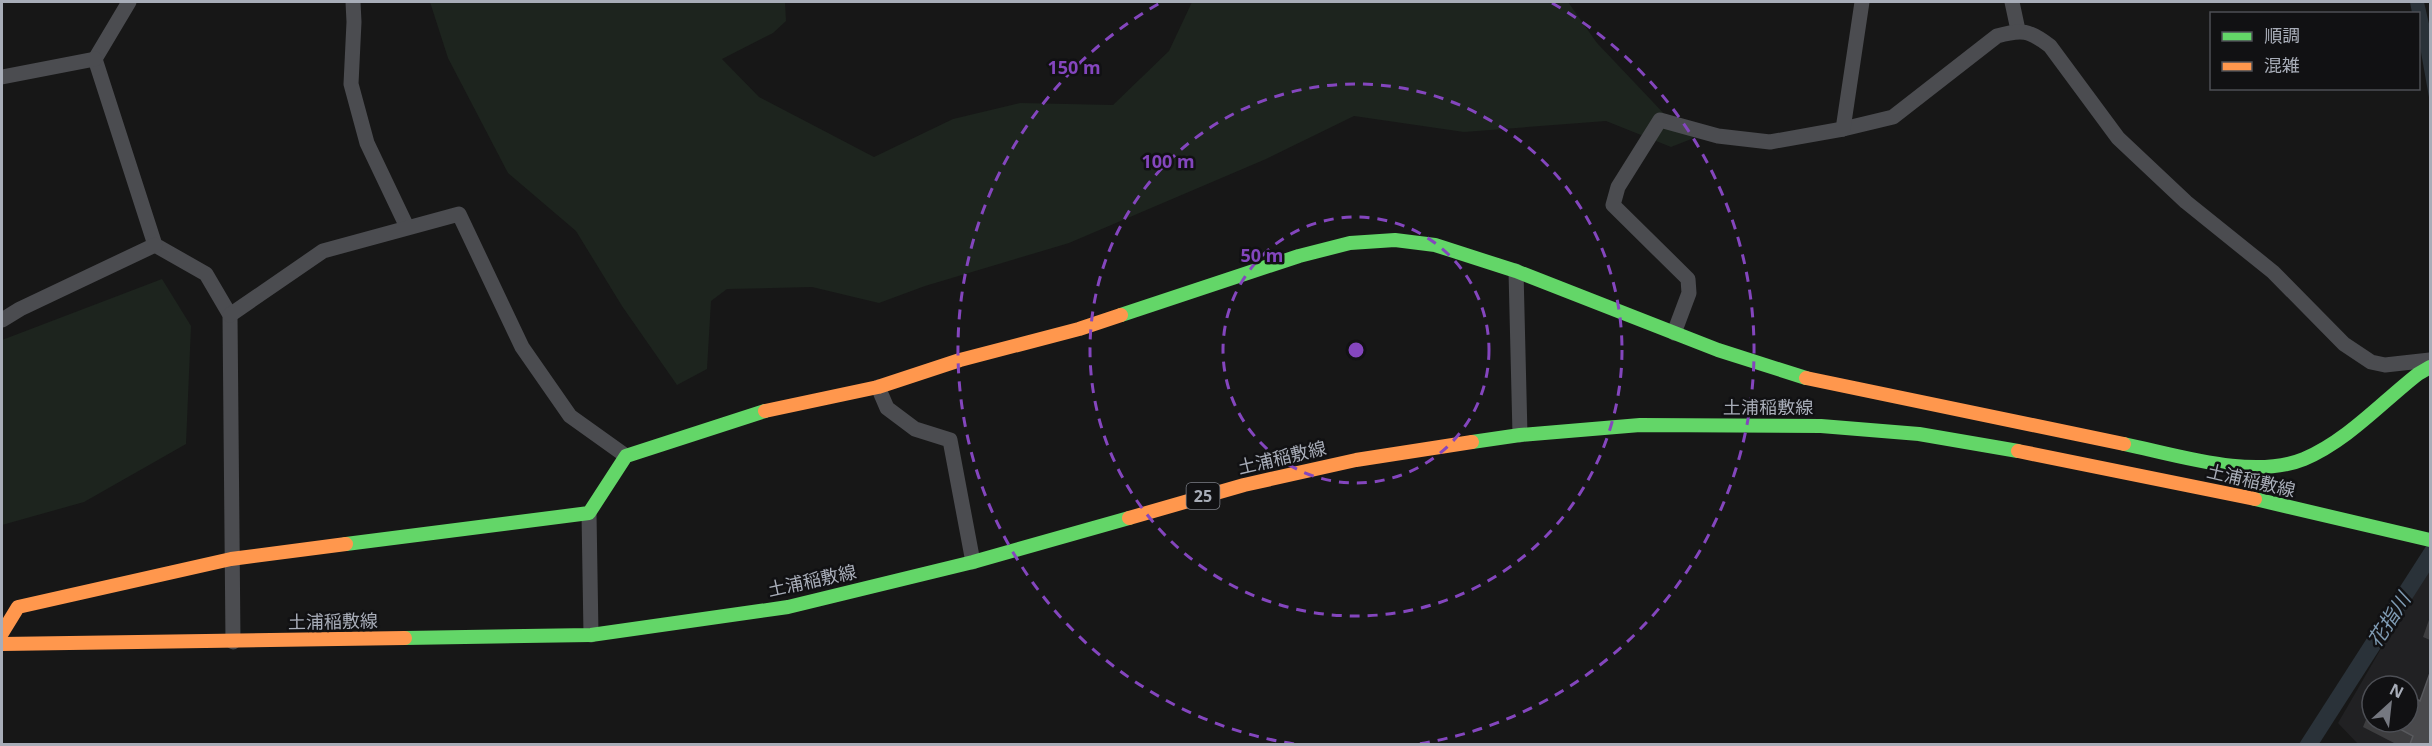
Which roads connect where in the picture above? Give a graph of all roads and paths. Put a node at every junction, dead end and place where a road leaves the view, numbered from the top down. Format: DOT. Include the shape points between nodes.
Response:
graph roads {
  1 [pos="129,2"];
  2 [pos="353,2"];
  3 [pos="1862,2"];
  4 [pos="2012,2"];
  5 [pos="2018,30"];
  6 [pos="94,59"];
  7 [pos="2,76"];
  8 [pos="1843,129"];
  9 [pos="407,227"];
  10 [pos="155,245"];
  11 [pos="1516,271"];
  12 [pos="230,315"];
  13 [pos="2,320"];
  14 [pos="1674,333"];
  15 [pos="2430,360"];
  16 [pos="2430,367"];
  17 [pos="878,387"];
  18 [pos="1520,435"];
  19 [pos="626,456"];
  20 [pos="589,513"];
  21 [pos="2430,540"];
  22 [pos="231,560"];
  23 [pos="973,562"];
  24 [pos="2,633"];
  25 [pos="591,635"];
  26 [pos="233,642"];
  27 [pos="2,644"];
  1 -- 6 [label="street"];
  2 -- 9 [label="street" via="351,84 367,143"];
  3 -- 8 [label="street"];
  4 -- 5 [label="street"];
  5 -- 8 [label="street" via="1997,36 1893,117"];
  5 -- 15 [label="street" via="2050,46 2118,138 2186,202 2273,272 2344,344 2371,362 2385,365"];
  6 -- 7 [label="street"];
  6 -- 10 [label="street"];
  8 -- 14 [label="street" via="1770,142 1719,136 1660,120 1618,187 1613,205 1688,279 1689,293"];
  9 -- 12 [label="street" via="323,251"];
  9 -- 19 [label="street" via="459,214 522,347 570,416"];
  10 -- 12 [label="street" via="206,274"];
  10 -- 13 [label="street"];
  11 -- 14 [label="street"];
  11 -- 17 [label="street" via="1435,244 1395,240 1350,243 1299,256 1079,329 960,360"];
  11 -- 18 [label="street"];
  12 -- 22 [label="street"];
  14 -- 16 [label="street" via="1800,377 2223,464 2264,467 2295,463 2320,451"];
  17 -- 19 [label="street" via="760,412"];
  17 -- 23 [label="street" via="887,408 915,429 950,440"];
  18 -- 21 [label="street, 土浦稲敷線 / 25" via="1640,425 1821,426 1919,434 2229,493"];
  18 -- 23 [label="street, 土浦稲敷線 / 25" via="1356,460 1244,484"];
  19 -- 20 [label="street"];
  20 -- 22 [label="street"];
  20 -- 25 [label="street"];
  22 -- 24 [label="street" via="18,607"];
  22 -- 26 [label="street"];
  23 -- 25 [label="street, 土浦稲敷線 / 25" via="788,607"];
  25 -- 26 [label="street, 土浦稲敷線 / 25"];
  26 -- 27 [label="street, 土浦稲敷線 / 25"];
}
